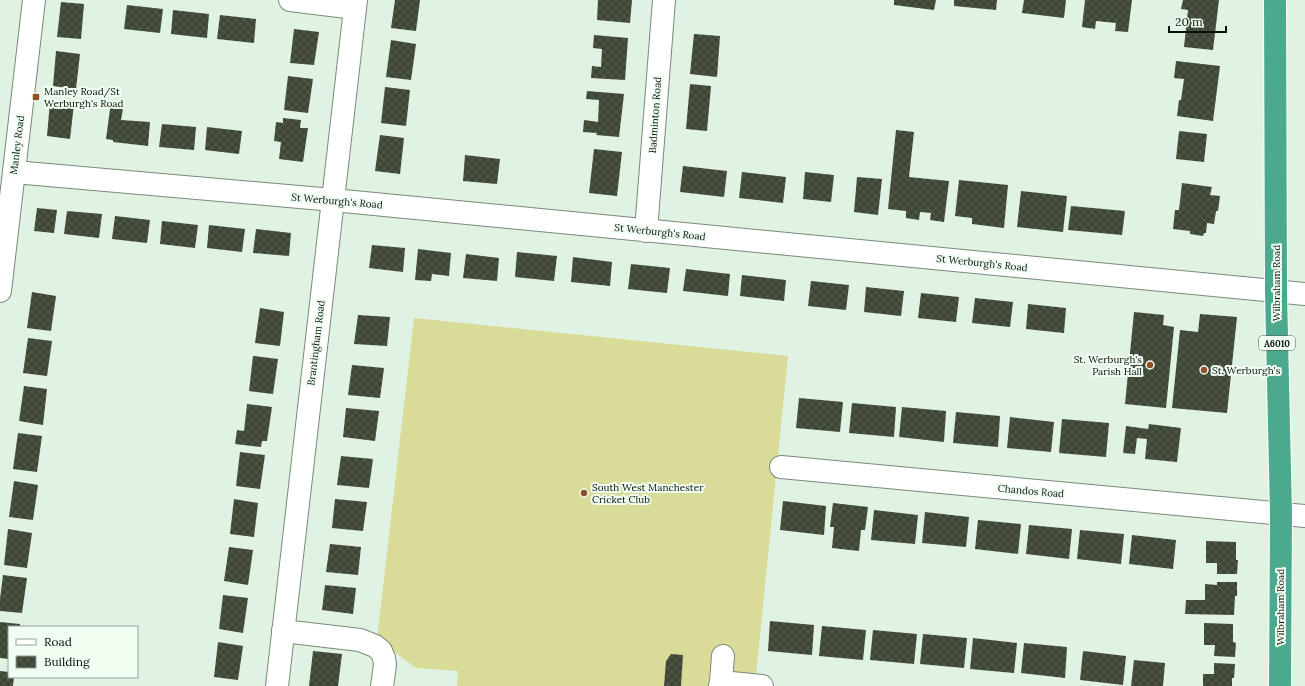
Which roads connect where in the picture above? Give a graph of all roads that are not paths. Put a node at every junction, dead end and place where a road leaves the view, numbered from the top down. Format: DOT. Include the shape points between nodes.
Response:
graph roads {
  1 [pos="34,0"];
  2 [pos="290,0"];
  3 [pos="664,0"];
  4 [pos="1275,0"];
  5 [pos="356,4"];
  6 [pos="10,159"];
  7 [pos="333,200"];
  8 [pos="646,231"];
  9 [pos="0,290"];
  10 [pos="1276,292"];
  11 [pos="1305,294"];
  12 [pos="780,467"];
  13 [pos="1280,514"];
  14 [pos="1305,516"];
  15 [pos="283,631"];
  16 [pos="723,656"];
  17 [pos="720,684"];
  18 [pos="277,686"];
  19 [pos="382,686"];
  20 [pos="758,686"];
  21 [pos="762,686"];
  22 [pos="1280,686"];
  1 -- 6 [label="street, Manley Road"];
  2 -- 5 [label="street"];
  3 -- 8 [label="street, Badminton Road"];
  4 -- 10 [label="highway, Wilbraham Road / A6010"];
  5 -- 7 [label="street, Brantingham Road"];
  6 -- 7 [label="street, St Werburgh's Road"];
  6 -- 9 [label="street, Manley Road"];
  7 -- 8 [label="street, St Werburgh's Road"];
  7 -- 15 [label="street, Brantingham Road"];
  8 -- 10 [label="street, St Werburgh's Road"];
  10 -- 11 [label="street, St Werburgh's Road"];
  10 -- 13 [label="highway, Wilbraham Road / A6010"];
  12 -- 13 [label="street, Chandos Road"];
  13 -- 14 [label="street, Chandos Road"];
  13 -- 22 [label="highway, Wilbraham Road / A6010"];
  15 -- 18 [label="street, Brantingham Road"];
  15 -- 19 [label="street" via="360,640 375,646 384,658"];
  16 -- 17 [label="street"];
  17 -- 20 [label="street"];
  20 -- 21 [label="street"];
}
